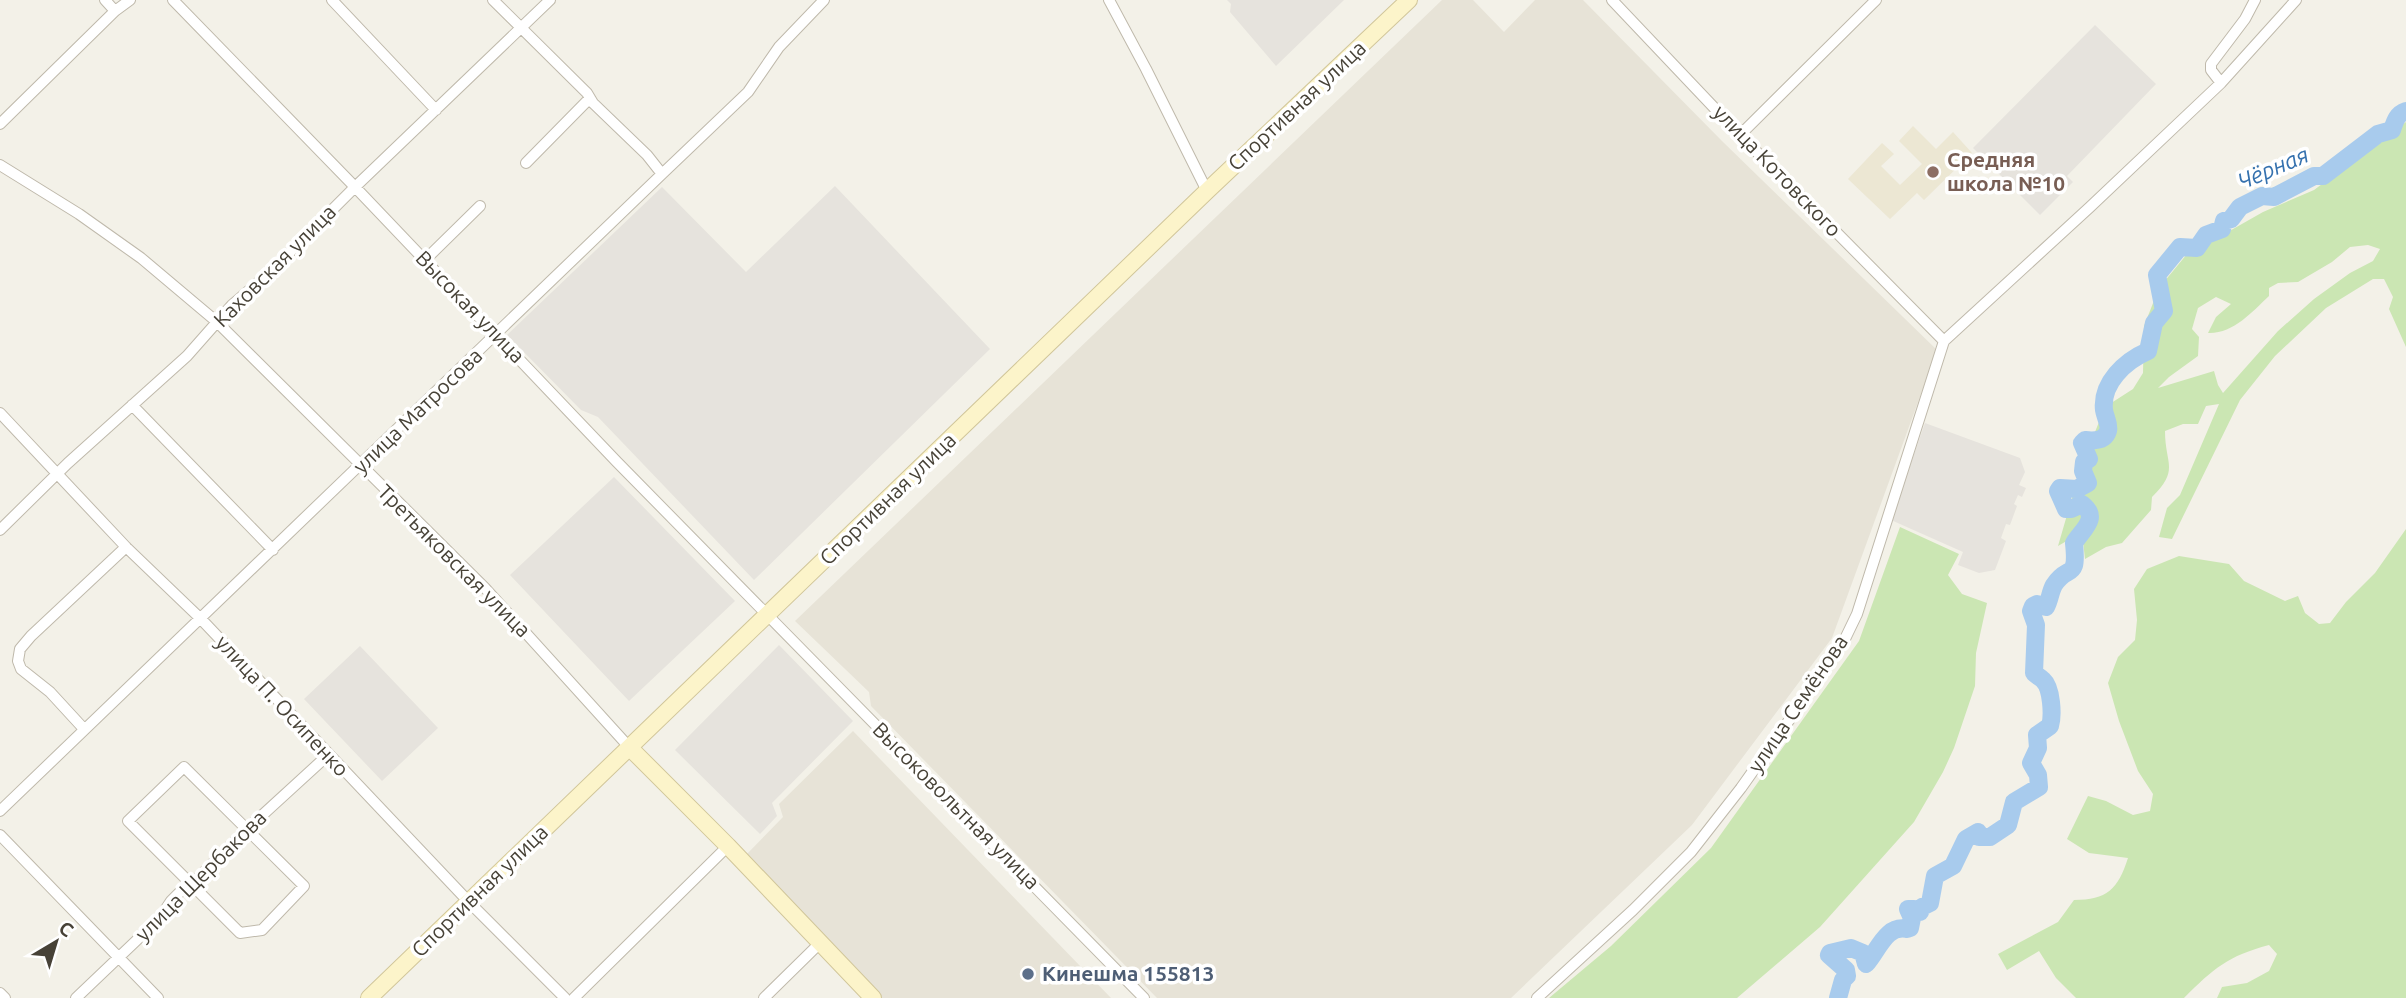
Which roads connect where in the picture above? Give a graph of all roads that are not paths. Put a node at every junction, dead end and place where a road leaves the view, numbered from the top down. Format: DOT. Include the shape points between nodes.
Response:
graph roads {
  1 [pos="105,0"];
  2 [pos="130,0"];
  3 [pos="173,0"];
  4 [pos="332,0"];
  5 [pos="493,0"];
  6 [pos="550,0"];
  7 [pos="824,0"];
  8 [pos="1109,0"];
  9 [pos="1409,0"];
  10 [pos="1612,0"];
  11 [pos="1876,0"];
  12 [pos="2255,0"];
  13 [pos="2296,0"];
  14 [pos="115,11"];
  15 [pos="521,29"];
  16 [pos="2221,83"];
  17 [pos="590,98"];
  18 [pos="436,110"];
  19 [pos="0,124"];
  20 [pos="1740,135"];
  21 [pos="526,163"];
  22 [pos="0,165"];
  23 [pos="662,174"];
  24 [pos="355,187"];
  25 [pos="1207,191"];
  26 [pos="480,206"];
  27 [pos="425,260"];
  28 [pos="217,322"];
  29 [pos="496,335"];
  30 [pos="1944,341"];
  31 [pos="132,405"];
  32 [pos="0,413"];
  33 [pos="360,466"];
  34 [pos="58,474"];
  35 [pos="0,530"];
  36 [pos="126,547"];
  37 [pos="273,550"];
  38 [pos="768,615"];
  39 [pos="201,619"];
  40 [pos="84,729"];
  41 [pos="630,748"];
  42 [pos="328,755"];
  43 [pos="0,811"];
  44 [pos="246,830"];
  45 [pos="0,835"];
  46 [pos="728,846"];
  47 [pos="190,883"];
  48 [pos="468,901"];
  49 [pos="820,943"];
  50 [pos="118,957"];
  51 [pos="0,993"];
  52 [pos="5,998"];
  53 [pos="76,998"];
  54 [pos="158,998"];
  55 [pos="369,998"];
  56 [pos="565,998"];
  57 [pos="574,998"];
  58 [pos="764,998"];
  59 [pos="873,998"];
  60 [pos="1144,998"];
  61 [pos="1537,998"];
  1 -- 14 [label="street"];
  2 -- 14 [label="street"];
  3 -- 24 [label="street, Высокая улица"];
  4 -- 18 [label="street"];
  5 -- 15 [label="street"];
  6 -- 15 [label="street, Каховская улица"];
  7 -- 23 [label="street, улица Матросова" via="779,47 748,92"];
  8 -- 25 [label="street"];
  9 -- 25 [label="street, Спортивная улица"];
  10 -- 20 [label="street, улица Котовского"];
  11 -- 20 [label="street"];
  12 -- 16 [label="street" via="2211,64"];
  13 -- 16 [label="street"];
  14 -- 19 [label="street"];
  15 -- 17 [label="street"];
  15 -- 18 [label="street, Каховская улица"];
  16 -- 30 [label="street"];
  17 -- 21 [label="street"];
  17 -- 23 [label="street"];
  18 -- 24 [label="street, Каховская улица"];
  20 -- 30 [label="street, улица Котовского"];
  22 -- 28 [label="street, Третьяковская улица" via="141,258"];
  23 -- 29 [label="street, улица Матросова"];
  24 -- 27 [label="street, Высокая улица"];
  24 -- 28 [label="street, Каховская улица"];
  25 -- 38 [label="street, Спортивная улица"];
  26 -- 27 [label="street"];
  27 -- 29 [label="street, Высокая улица"];
  28 -- 31 [label="street, Каховская улица"];
  28 -- 33 [label="street, Третьяковская улица"];
  29 -- 33 [label="street, улица Матросова"];
  29 -- 38 [label="street, Высокая улица"];
  30 -- 61 [label="street, улица Семёнова" via="1857,614 1843,643 1691,852"];
  31 -- 34 [label="street, Каховская улица"];
  31 -- 37 [label="street"];
  32 -- 34 [label="street, улица П. Осипенко"];
  33 -- 37 [label="street, улица Матросова"];
  33 -- 41 [label="street, Третьяковская улица" via="485,588"];
  34 -- 35 [label="street, Каховская улица"];
  34 -- 36 [label="street, улица П. Осипенко"];
  36 -- 39 [label="street, улица П. Осипенко"];
  36 -- 40 [label="street" via="31,636 18,655 21,668"];
  37 -- 39 [label="street, улица Матросова"];
  38 -- 41 [label="street, Спортивная улица"];
  38 -- 60 [label="street, Высоковольтная улица"];
  39 -- 40 [label="street, улица Матросова"];
  39 -- 42 [label="street, улица П. Осипенко"];
  40 -- 43 [label="street, улица Матросова"];
  41 -- 46 [label="street, Третьяковская улица"];
  41 -- 48 [label="street, Спортивная улица"];
  42 -- 44 [label="street, улица Щербакова"];
  42 -- 48 [label="street, улица П. Осипенко"];
  44 -- 47 [label="street, улица Щербакова"];
  44 -- 47 [label="street" via="304,886 262,930 240,933"];
  44 -- 47 [label="street" via="184,767 128,821"];
  45 -- 50 [label="street"];
  46 -- 49 [label="street, Третьяковская улица"];
  46 -- 57 [label="street"];
  47 -- 50 [label="street, улица Щербакова"];
  48 -- 55 [label="street, Спортивная улица"];
  48 -- 56 [label="street, улица П. Осипенко"];
  49 -- 58 [label="street"];
  49 -- 59 [label="street, Третьяковская улица"];
  50 -- 53 [label="street, улица Щербакова"];
  50 -- 54 [label="street"];
  51 -- 52 [label="street"];
}
